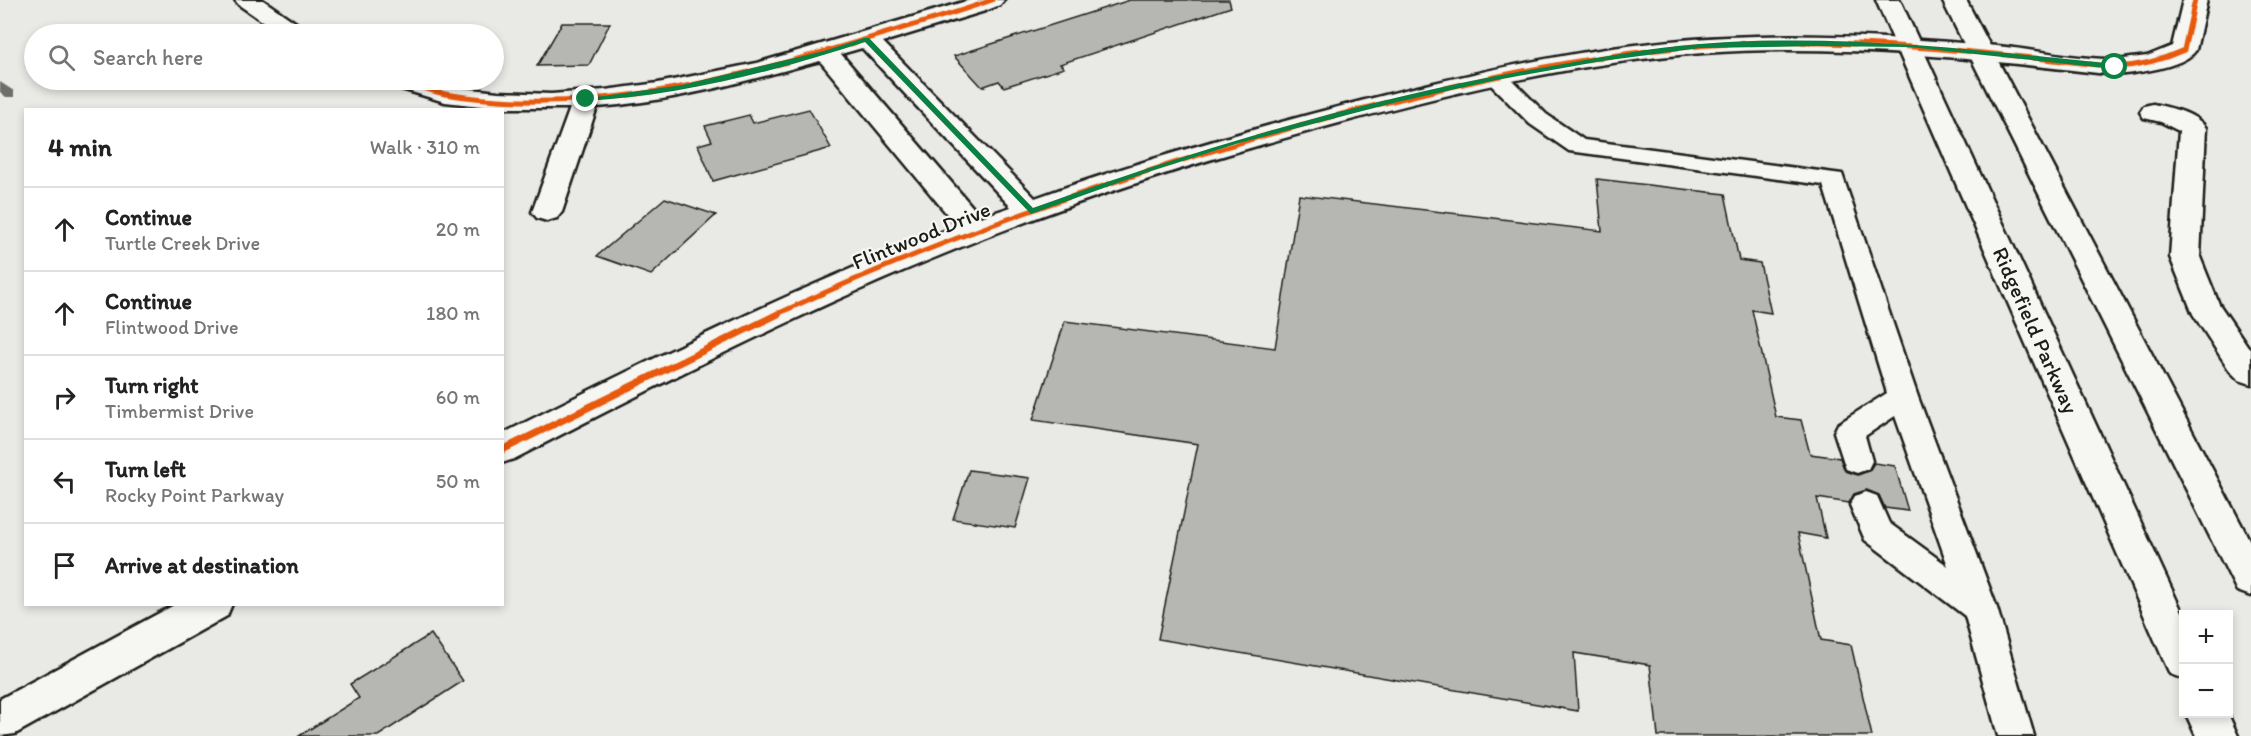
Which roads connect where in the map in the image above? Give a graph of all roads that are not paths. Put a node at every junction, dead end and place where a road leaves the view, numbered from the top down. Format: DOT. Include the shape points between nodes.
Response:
graph roads {
  1 [pos="247,0"];
  2 [pos="992,0"];
  3 [pos="1888,0"];
  4 [pos="1954,0"];
  5 [pos="2195,0"];
  6 [pos="282,24"];
  7 [pos="867,39"];
  8 [pos="1909,45"];
  9 [pos="1980,51"];
  10 [pos="826,52"];
  11 [pos="1496,77"];
  12 [pos="431,90"];
  13 [pos="586,99"];
  14 [pos="2153,112"];
  15 [pos="1031,211"];
  16 [pos="547,212"];
  17 [pos="977,231"];
  18 [pos="2251,372"];
  19 [pos="1903,397"];
  20 [pos="504,449"];
  21 [pos="1857,461"];
  22 [pos="1866,505"];
  23 [pos="2242,543"];
  24 [pos="2251,580"];
  25 [pos="209,606"];
  26 [pos="1980,608"];
  27 [pos="2179,650"];
  28 [pos="2209,718"];
  29 [pos="0,720"];
  30 [pos="2016,736"];
  31 [pos="2217,736"];
  1 -- 6 [label="street"];
  2 -- 7 [label="street"];
  3 -- 8 [label="street, Ridgefield Parkway"];
  4 -- 9 [label="street"];
  5 -- 9 [label="street, Flintwood Drive" via="2184,50 2162,61 2115,67"];
  7 -- 10 [label="street"];
  7 -- 15 [label="street"];
  8 -- 9 [label="street, Flintwood Drive"];
  8 -- 11 [label="street, Flintwood Drive" via="1700,46"];
  8 -- 27 [label="street, Ridgefield Parkway"];
  9 -- 23 [label="street"];
  10 -- 13 [label="street" via="682,88"];
  10 -- 17 [label="street"];
  11 -- 15 [label="street, Flintwood Drive" via="1236,142"];
  11 -- 19 [label="lane" via="1538,119 1577,146 1833,178"];
  12 -- 13 [label="street" via="517,102"];
  13 -- 16 [label="street"];
  14 -- 18 [label="street" via="2193,128 2185,257 2204,306"];
  15 -- 17 [label="street, Flintwood Drive"];
  17 -- 20 [label="street, Flintwood Drive" via="891,264 712,344"];
  19 -- 21 [label="lane" via="1849,432"];
  19 -- 26 [label="lane"];
  22 -- 26 [label="lane" via="1876,531"];
  23 -- 24 [label="street"];
  25 -- 29 [label="street"];
  26 -- 30 [label="lane"];
  28 -- 31 [label="street"];
}
